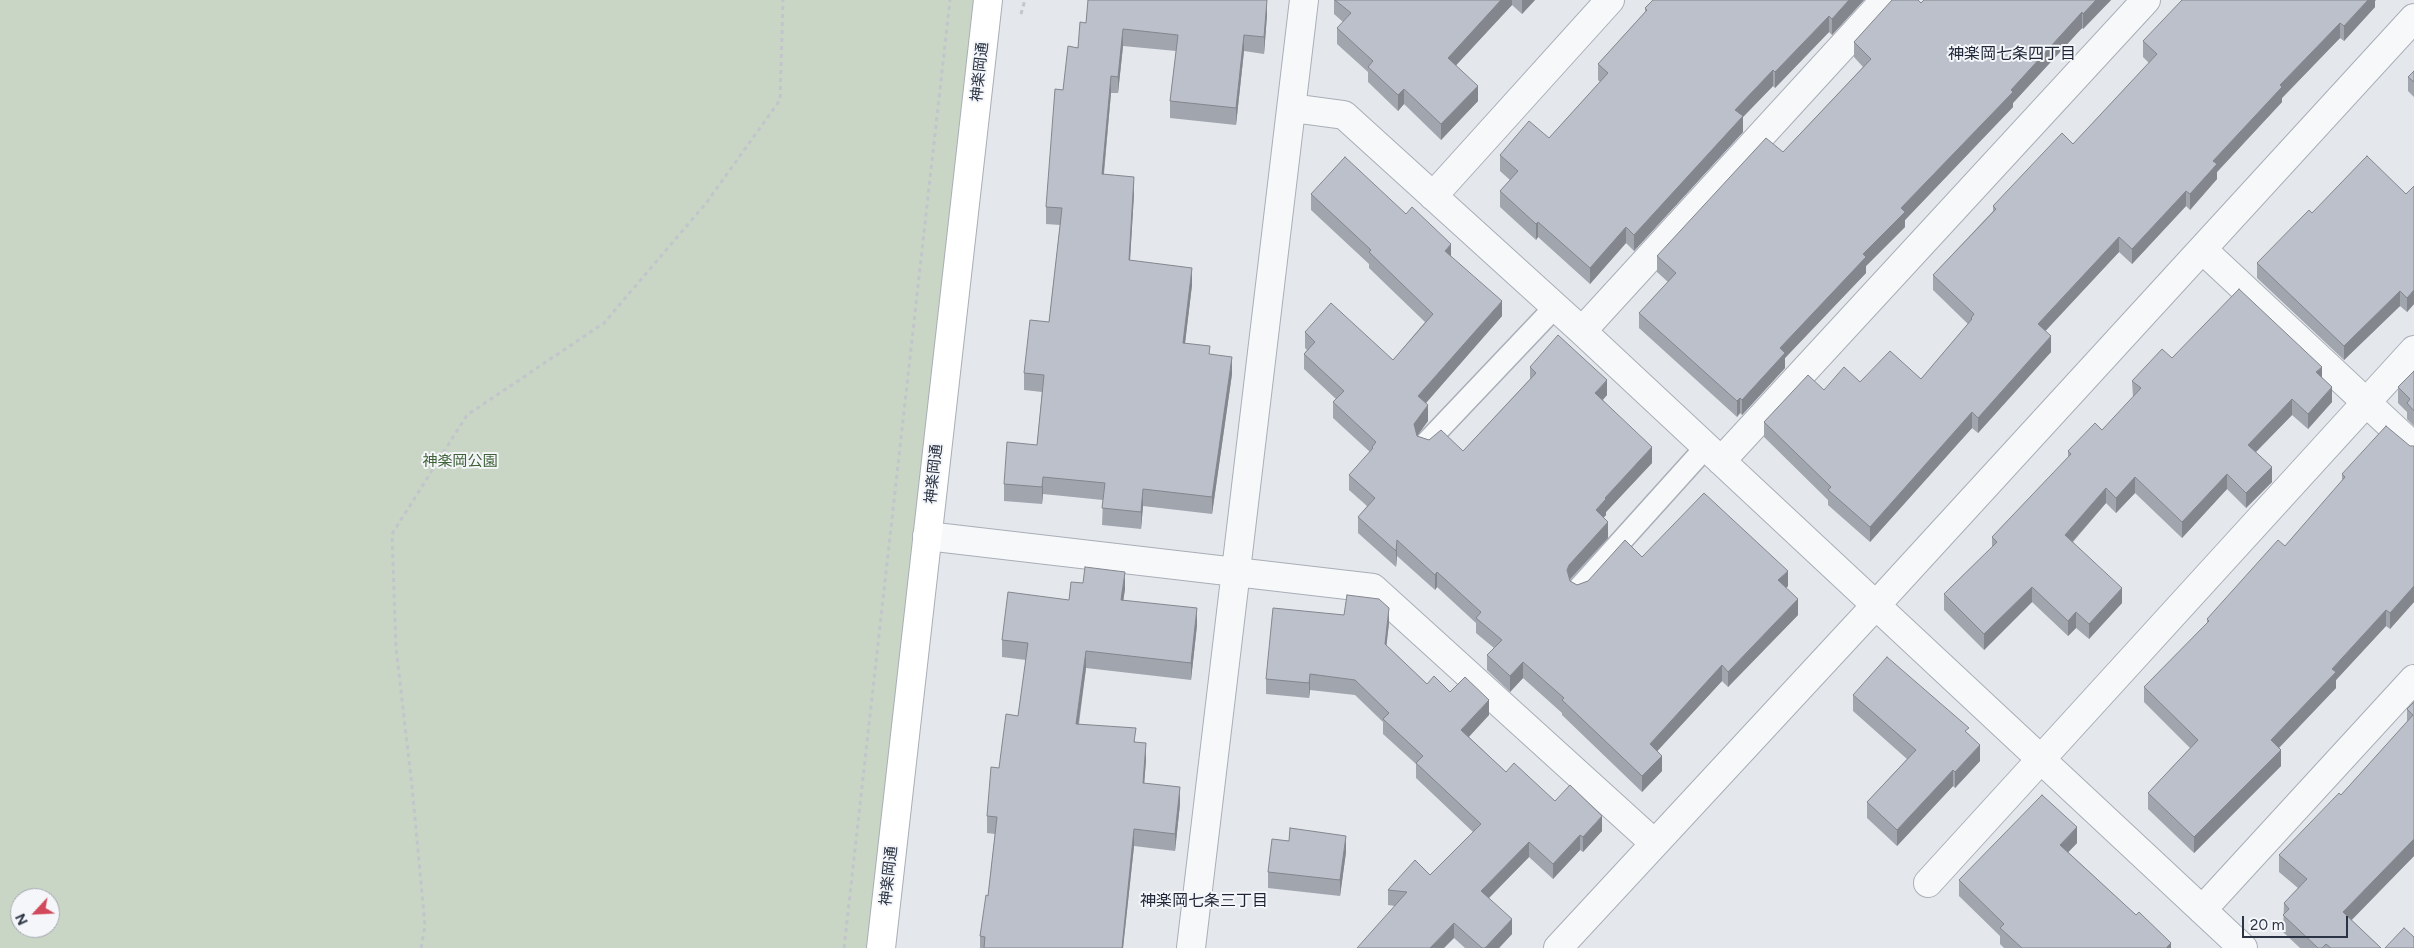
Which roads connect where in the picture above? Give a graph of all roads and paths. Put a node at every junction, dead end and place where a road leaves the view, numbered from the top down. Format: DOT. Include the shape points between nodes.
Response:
graph roads {
  1 [pos="783,0"];
  2 [pos="950,0"];
  3 [pos="988,0"];
  4 [pos="1304,0"];
  5 [pos="1610,0"];
  6 [pos="1885,0"];
  7 [pos="2146,0"];
  8 [pos="2414,18"];
  9 [pos="1292,108"];
  10 [pos="1432,196"];
  11 [pos="2203,250"];
  12 [pos="1555,307"];
  13 [pos="1582,331"];
  14 [pos="2414,350"];
  15 [pos="2365,403"];
  16 [pos="1426,443"];
  17 [pos="2414,447"];
  18 [pos="1713,454"];
  19 [pos="927,536"];
  20 [pos="1237,574"];
  21 [pos="1579,588"];
  22 [pos="1876,605"];
  23 [pos="2414,679"];
  24 [pos="2042,760"];
  25 [pos="1654,843"];
  26 [pos="1928,883"];
  27 [pos="2202,910"];
  28 [pos="422,948"];
  29 [pos="844,948"];
  30 [pos="881,948"];
  31 [pos="1190,948"];
  32 [pos="1558,948"];
  33 [pos="2243,948"];
  1 -- 28 [label="path" via="780,100 707,202 604,323 467,416 392,534 396,648 425,926"];
  2 -- 29 [label="path"];
  3 -- 19 [label="street, 神楽岡通"];
  4 -- 9 [label="street"];
  5 -- 10 [label="street"];
  6 -- 13 [label="street"];
  7 -- 18 [label="street"];
  8 -- 11 [label="street"];
  9 -- 10 [label="street" via="1344,116"];
  9 -- 20 [label="street"];
  10 -- 12 [label="street"];
  11 -- 15 [label="street"];
  11 -- 22 [label="street"];
  12 -- 13 [label="street"];
  12 -- 16 [label="lane"];
  13 -- 18 [label="street"];
  14 -- 15 [label="street"];
  15 -- 17 [label="street"];
  15 -- 24 [label="street"];
  18 -- 21 [label="lane"];
  18 -- 22 [label="street"];
  19 -- 20 [label="street"];
  19 -- 30 [label="street, 神楽岡通"];
  20 -- 25 [label="street" via="1373,588"];
  20 -- 31 [label="street"];
  22 -- 24 [label="street"];
  22 -- 25 [label="street"];
  23 -- 27 [label="street"];
  24 -- 26 [label="street"];
  24 -- 27 [label="street"];
  25 -- 32 [label="street"];
  27 -- 33 [label="street"];
}
